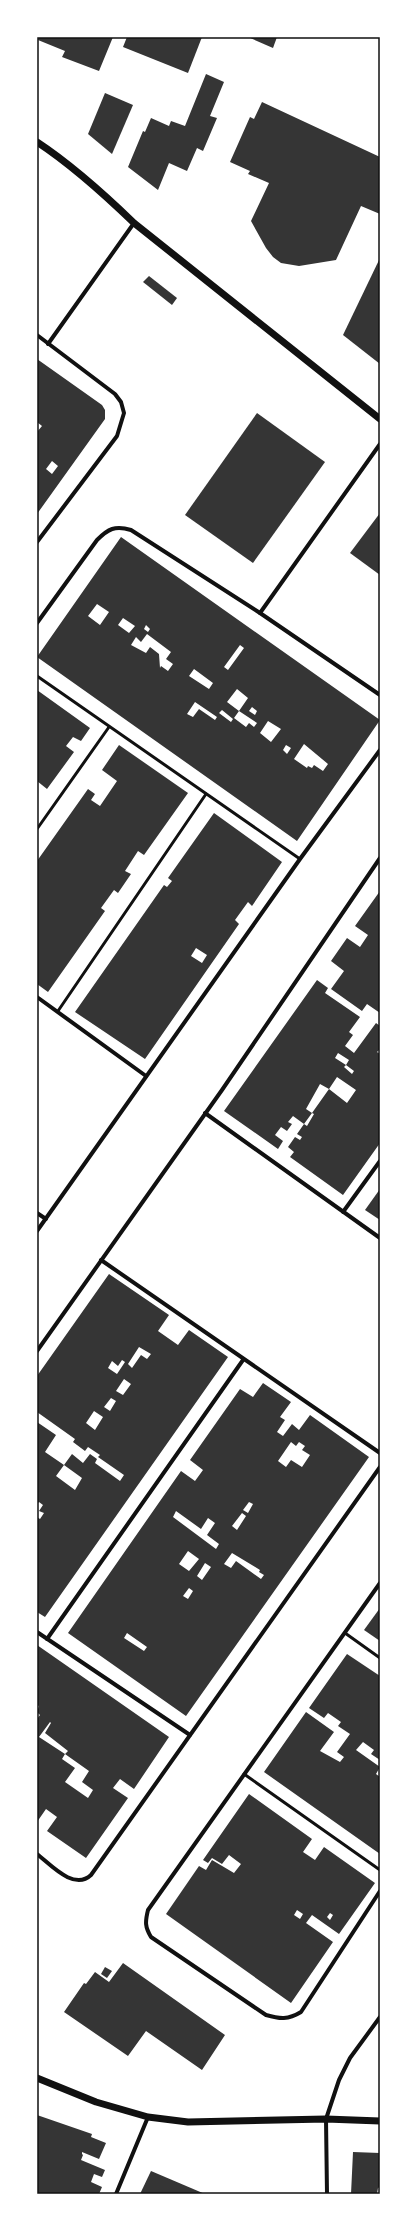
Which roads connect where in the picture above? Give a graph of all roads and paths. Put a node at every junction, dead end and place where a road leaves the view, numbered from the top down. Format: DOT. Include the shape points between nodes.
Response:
graph roads {
  1 [pos="37,142"];
  2 [pos="134,223"];
  3 [pos="37,335"];
  4 [pos="48,344"];
  5 [pos="380,419"];
  6 [pos="380,444"];
  7 [pos="37,542"];
  8 [pos="260,613"];
  9 [pos="37,623"];
  10 [pos="37,676"];
  11 [pos="380,694"];
  12 [pos="109,727"];
  13 [pos="380,750"];
  14 [pos="206,794"];
  15 [pos="37,829"];
  16 [pos="300,858"];
  17 [pos="380,858"];
  18 [pos="37,997"];
  19 [pos="58,1011"];
  20 [pos="146,1076"];
  21 [pos="205,1114"];
  22 [pos="380,1161"];
  23 [pos="343,1212"];
  24 [pos="37,1213"];
  25 [pos="46,1219"];
  26 [pos="37,1231"];
  27 [pos="380,1238"];
  28 [pos="101,1260"];
  29 [pos="37,1351"];
  30 [pos="243,1360"];
  31 [pos="380,1453"];
  32 [pos="380,1467"];
  33 [pos="380,1584"];
  34 [pos="37,1632"];
  35 [pos="345,1633"];
  36 [pos="47,1639"];
  37 [pos="380,1658"];
  38 [pos="190,1735"];
  39 [pos="244,1774"];
  40 [pos="37,1854"];
  41 [pos="380,1870"];
  42 [pos="380,1891"];
  43 [pos="380,2017"];
  44 [pos="37,2078"];
  45 [pos="148,2116"];
  46 [pos="326,2119"];
  47 [pos="380,2121"];
  48 [pos="116,2194"];
  49 [pos="327,2194"];
  1 -- 2 [label="street" via="109,199"];
  2 -- 4 [label="street"];
  2 -- 5 [label="street"];
  3 -- 4 [label="street"];
  4 -- 7 [label="street" via="115,394 124,412 117,436"];
  6 -- 8 [label="street"];
  8 -- 9 [label="street" via="131,530 120,527 108,529 97,540"];
  8 -- 11 [label="street"];
  10 -- 12 [label="lane"];
  12 -- 14 [label="lane"];
  12 -- 15 [label="lane"];
  13 -- 16 [label="street"];
  14 -- 16 [label="lane"];
  14 -- 19 [label="lane"];
  16 -- 20 [label="street"];
  17 -- 21 [label="street"];
  18 -- 19 [label="street"];
  19 -- 20 [label="street"];
  20 -- 25 [label="street"];
  21 -- 23 [label="street"];
  21 -- 28 [label="street"];
  22 -- 23 [label="street"];
  23 -- 27 [label="street"];
  24 -- 25 [label="street"];
  25 -- 26 [label="street"];
  28 -- 29 [label="street"];
  28 -- 30 [label="street"];
  30 -- 31 [label="street"];
  30 -- 36 [label="street"];
  32 -- 38 [label="street"];
  33 -- 35 [label="street"];
  34 -- 36 [label="street"];
  35 -- 37 [label="lane"];
  35 -- 39 [label="street"];
  36 -- 38 [label="street"];
  38 -- 40 [label="street" via="86,1880 69,1878"];
  39 -- 41 [label="lane"];
  39 -- 42 [label="street" via="148,1910 145,1920 151,1937 266,2015 280,2019 291,2018 301,2012"];
  43 -- 46 [label="street" via="350,2058 339,2080"];
  44 -- 45 [label="street" via="96,2102"];
  45 -- 46 [label="street" via="188,2122"];
  45 -- 48 [label="street"];
  46 -- 47 [label="street"];
  46 -- 49 [label="street"];
}
